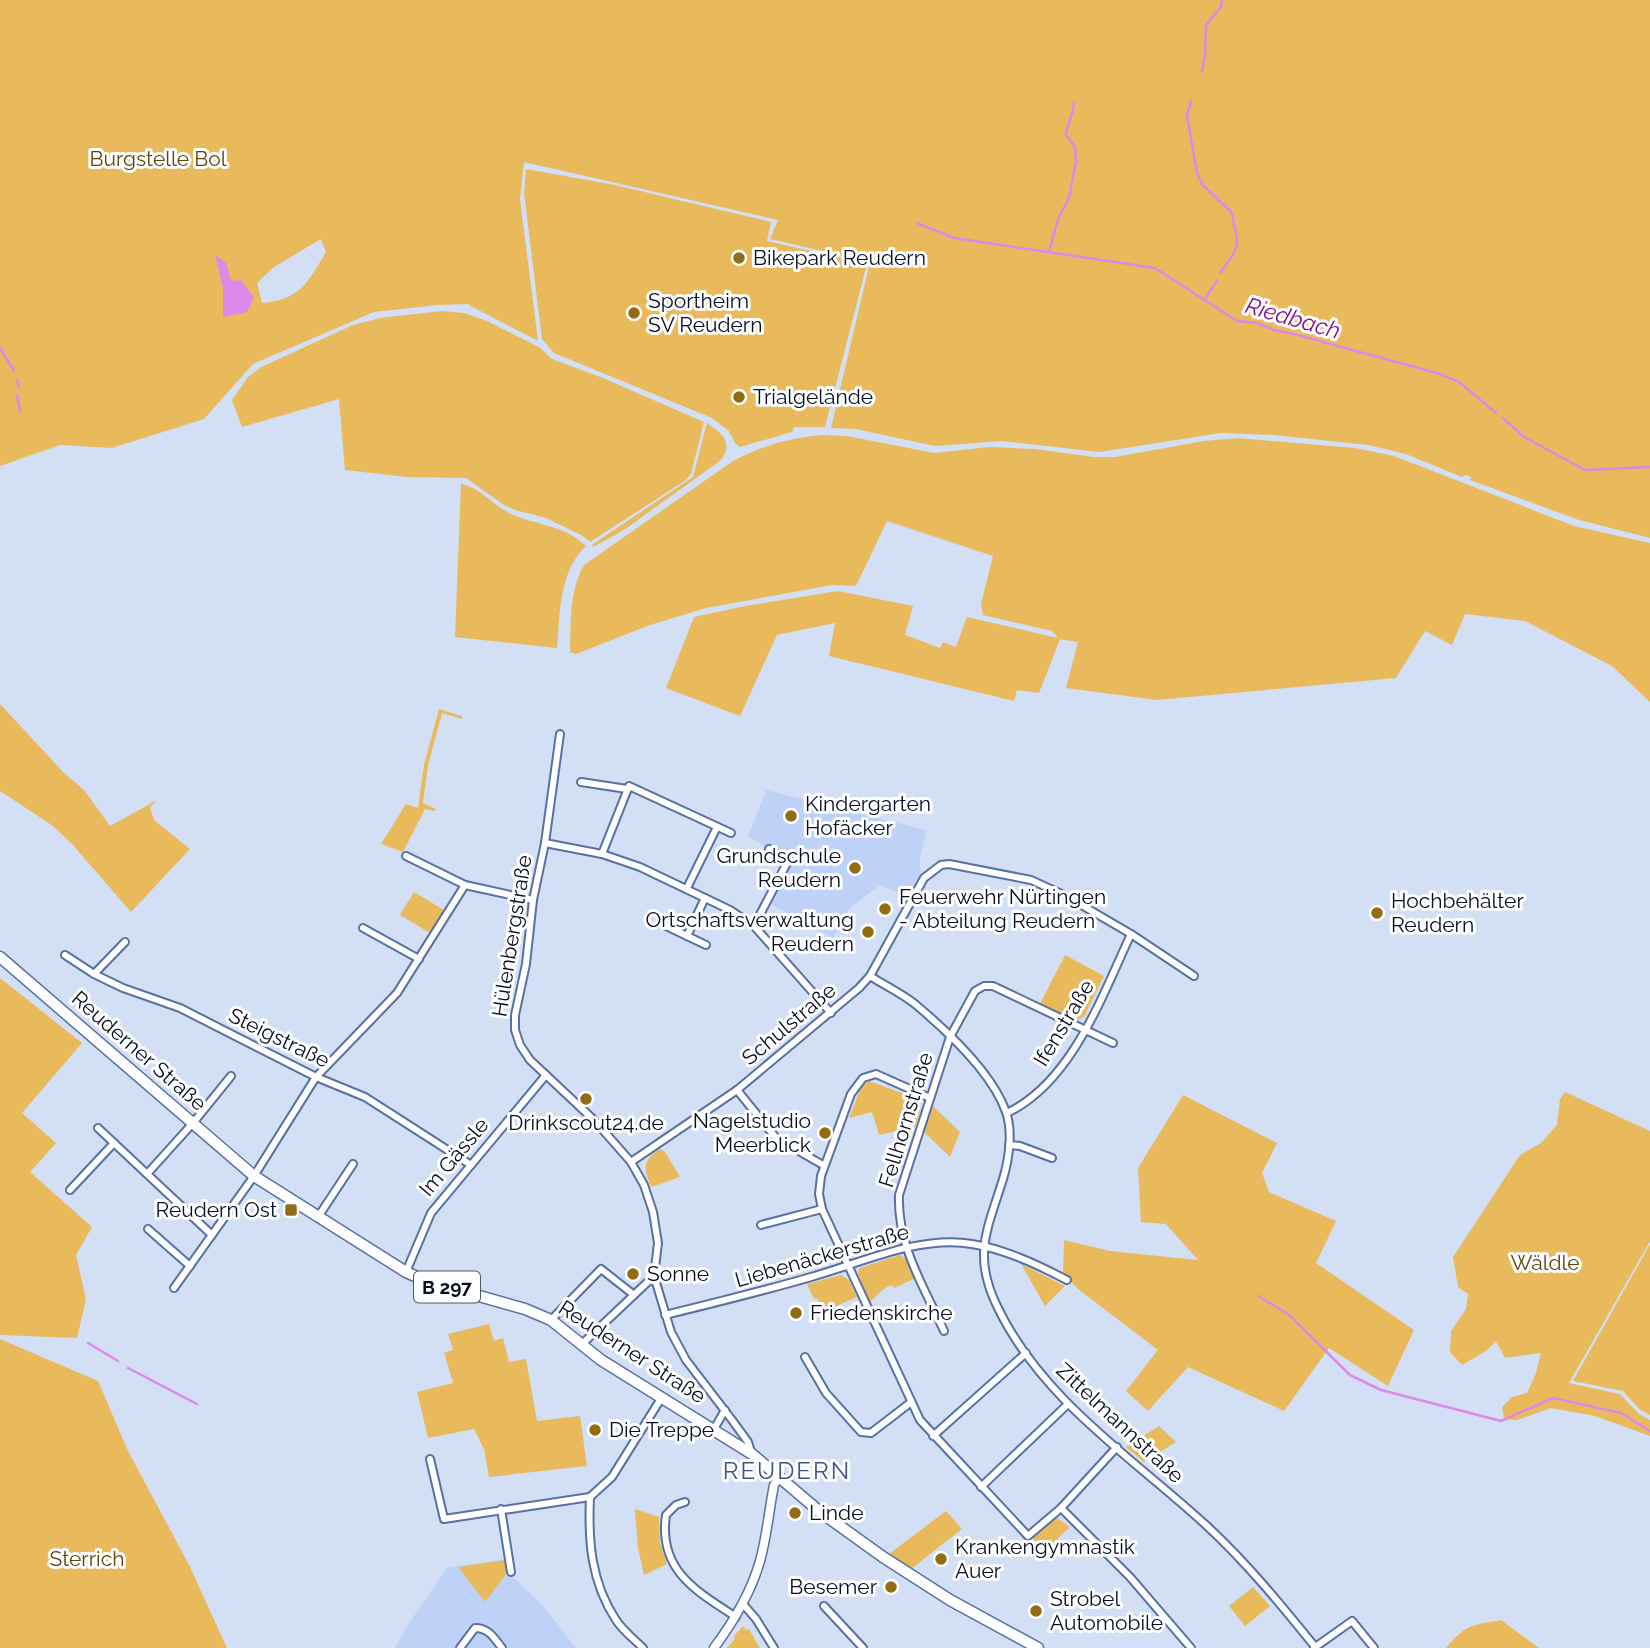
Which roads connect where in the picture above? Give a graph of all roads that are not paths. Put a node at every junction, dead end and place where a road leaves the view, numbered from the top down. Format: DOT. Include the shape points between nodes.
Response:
graph roads {
  1 [pos="559,734"];
  2 [pos="581,782"];
  3 [pos="627,789"];
  4 [pos="717,827"];
  5 [pos="731,833"];
  6 [pos="545,843"];
  7 [pos="769,849"];
  8 [pos="602,854"];
  9 [pos="406,856"];
  10 [pos="464,885"];
  11 [pos="687,888"];
  12 [pos="705,898"];
  13 [pos="533,900"];
  14 [pos="662,924"];
  15 [pos="754,926"];
  16 [pos="363,928"];
  17 [pos="1131,934"];
  18 [pos="687,936"];
  19 [pos="125,942"];
  20 [pos="706,945"];
  21 [pos="65,955"];
  22 [pos="0,957"];
  23 [pos="419,959"];
  24 [pos="94,974"];
  25 [pos="1194,975"];
  26 [pos="870,976"];
  27 [pos="831,1013"];
  28 [pos="1086,1029"];
  29 [pos="950,1037"];
  30 [pos="1113,1043"];
  31 [pos="546,1075"];
  32 [pos="231,1076"];
  33 [pos="316,1077"];
  34 [pos="737,1090"];
  35 [pos="930,1098"];
  36 [pos="1007,1113"];
  37 [pos="193,1123"];
  38 [pos="97,1128"];
  39 [pos="114,1143"];
  40 [pos="1009,1145"];
  41 [pos="1052,1158"];
  42 [pos="631,1163"];
  43 [pos="353,1164"];
  44 [pos="471,1165"];
  45 [pos="823,1165"];
  46 [pos="147,1174"];
  47 [pos="254,1177"];
  48 [pos="70,1190"];
  49 [pos="822,1209"];
  50 [pos="318,1217"];
  51 [pos="761,1225"];
  52 [pos="148,1229"];
  53 [pos="212,1235"];
  54 [pos="984,1246"];
  55 [pos="906,1248"];
  56 [pos="190,1266"];
  57 [pos="849,1266"];
  58 [pos="405,1272"];
  59 [pos="654,1276"];
  60 [pos="1067,1280"];
  61 [pos="174,1288"];
  62 [pos="634,1295"];
  63 [pos="665,1315"];
  64 [pos="551,1320"];
  65 [pos="944,1331"];
  66 [pos="581,1345"];
  67 [pos="1026,1353"];
  68 [pos="805,1357"];
  69 [pos="662,1397"];
  70 [pos="910,1403"];
  71 [pos="1068,1404"];
  72 [pos="724,1410"];
  73 [pos="714,1429"];
  74 [pos="933,1436"];
  75 [pos="1118,1447"];
  76 [pos="752,1454"];
  77 [pos="430,1459"];
  78 [pos="779,1477"];
  79 [pos="981,1487"];
  80 [pos="590,1497"];
  81 [pos="685,1502"];
  82 [pos="1060,1508"];
  83 [pos="501,1509"];
  84 [pos="511,1572"];
  85 [pos="743,1604"];
  86 [pos="824,1606"];
  87 [pos="736,1617"];
  88 [pos="460,1648"];
  89 [pos="502,1648"];
  90 [pos="643,1648"];
  91 [pos="713,1648"];
  92 [pos="774,1648"];
  93 [pos="863,1648"];
  94 [pos="1038,1648"];
  95 [pos="1191,1648"];
  96 [pos="1315,1648"];
  97 [pos="1374,1648"];
  1 -- 6 [label="street, Hülenbergstraße"];
  2 -- 3 [label="street"];
  3 -- 4 [label="street" via="629,786"];
  3 -- 8 [label="street"];
  4 -- 5 [label="street"];
  4 -- 11 [label="street"];
  6 -- 8 [label="street"];
  6 -- 13 [label="street, Hülenbergstraße"];
  7 -- 15 [label="street" via="788,861"];
  8 -- 11 [label="street"];
  9 -- 10 [label="street"];
  10 -- 13 [label="street"];
  10 -- 23 [label="street"];
  11 -- 12 [label="street"];
  12 -- 15 [label="street"];
  12 -- 18 [label="street"];
  13 -- 31 [label="street, Hülenbergstraße" via="514,1030 520,1045"];
  14 -- 18 [label="street"];
  15 -- 27 [label="street"];
  16 -- 23 [label="street"];
  17 -- 25 [label="street"];
  17 -- 26 [label="street, Schulstraße" via="1031,880 941,865 928,873"];
  17 -- 28 [label="street, Ifenstraße"];
  18 -- 20 [label="street"];
  19 -- 24 [label="street"];
  21 -- 24 [label="street, Steigstraße"];
  22 -- 37 [label="main road, Reuderner Straße / B 297"];
  23 -- 33 [label="street" via="397,992"];
  24 -- 33 [label="street, Steigstraße" via="180,1009"];
  26 -- 27 [label="street, Schulstraße"];
  26 -- 29 [label="street, Zittelmannstraße" via="913,1002"];
  27 -- 34 [label="street, Schulstraße"];
  28 -- 29 [label="street, Fellhornstraße" via="984,986 975,991"];
  28 -- 30 [label="street"];
  28 -- 36 [label="street, Ifenstraße" via="1044,1088"];
  29 -- 35 [label="street, Fellhornstraße"];
  29 -- 36 [label="street, Zittelmannstraße" via="987,1078"];
  31 -- 42 [label="street, Hülenbergstraße"];
  31 -- 44 [label="street, Im Gässle"];
  32 -- 37 [label="street"];
  33 -- 44 [label="street, Steigstraße" via="365,1097"];
  33 -- 47 [label="street"];
  34 -- 42 [label="street, Schulstraße"];
  34 -- 45 [label="street" via="776,1138"];
  35 -- 45 [label="street" via="876,1074 863,1077 851,1094"];
  35 -- 55 [label="street, Fellhornstraße" via="900,1195"];
  36 -- 40 [label="street, Zittelmannstraße"];
  37 -- 46 [label="street"];
  37 -- 47 [label="main road, Reuderner Straße / B 297"];
  38 -- 39 [label="street"];
  39 -- 46 [label="street"];
  39 -- 48 [label="street"];
  40 -- 41 [label="street"];
  40 -- 54 [label="street, Zittelmannstraße"];
  42 -- 59 [label="street, Hülenbergstraße" via="653,1212 658,1243"];
  43 -- 50 [label="street"];
  44 -- 58 [label="street, Im Gässle" via="431,1213"];
  45 -- 49 [label="street"];
  46 -- 53 [label="street"];
  47 -- 50 [label="main road, Reuderner Straße / B 297"];
  47 -- 53 [label="street"];
  49 -- 51 [label="street"];
  49 -- 57 [label="street"];
  50 -- 58 [label="main road, Reuderner Straße / B 297"];
  52 -- 56 [label="street"];
  53 -- 56 [label="street"];
  54 -- 55 [label="street, Liebenäckerstraße" via="952,1242"];
  54 -- 60 [label="street, Liebenäckerstraße"];
  54 -- 67 [label="street, Zittelmannstraße" via="990,1290"];
  55 -- 57 [label="street, Liebenäckerstraße"];
  55 -- 65 [label="street, Fellhornstraße"];
  56 -- 61 [label="street"];
  57 -- 63 [label="street, Liebenäckerstraße"];
  57 -- 70 [label="street"];
  58 -- 64 [label="main road, Reuderner Straße / B 297"];
  59 -- 62 [label="street"];
  59 -- 63 [label="street, Hülenbergstraße"];
  62 -- 64 [label="street" via="601,1269"];
  62 -- 66 [label="street"];
  63 -- 72 [label="street, Hülenbergstraße" via="685,1360"];
  64 -- 66 [label="main road, Reuderner Straße / B 297"];
  66 -- 69 [label="main road, Reuderner Straße / B 297"];
  67 -- 71 [label="street, Zittelmannstraße"];
  67 -- 74 [label="street"];
  68 -- 70 [label="street" via="826,1392 861,1433 871,1433"];
  69 -- 73 [label="main road, Reuderner Straße / B 297"];
  69 -- 80 [label="street" via="612,1477"];
  70 -- 74 [label="street"];
  71 -- 75 [label="street, Zittelmannstraße"];
  71 -- 79 [label="street"];
  72 -- 73 [label="street"];
  72 -- 76 [label="street, Hülenbergstraße"];
  73 -- 76 [label="main road, Reuderner Straße / B 297"];
  74 -- 79 [label="street"];
  75 -- 82 [label="street"];
  75 -- 96 [label="street, Zittelmannstraße" via="1223,1541"];
  76 -- 78 [label="main road, Reuderner Straße / B 297"];
  77 -- 83 [label="street" via="444,1519"];
  78 -- 85 [label="street" via="761,1559"];
  78 -- 94 [label="main road, Reuderner Straße / B 297" via="915,1578"];
  79 -- 82 [label="street" via="1028,1536"];
  80 -- 83 [label="street"];
  80 -- 90 [label="street" via="592,1563 604,1598 617,1621"];
  81 -- 87 [label="street" via="666,1515 672,1562 689,1585"];
  82 -- 95 [label="street" via="1130,1577"];
  83 -- 84 [label="street"];
  85 -- 87 [label="street"];
  85 -- 92 [label="street"];
  86 -- 93 [label="street"];
  87 -- 91 [label="street"];
  88 -- 89 [label="street" via="475,1628 488,1631"];
  96 -- 97 [label="street" via="1352,1621"];
}
